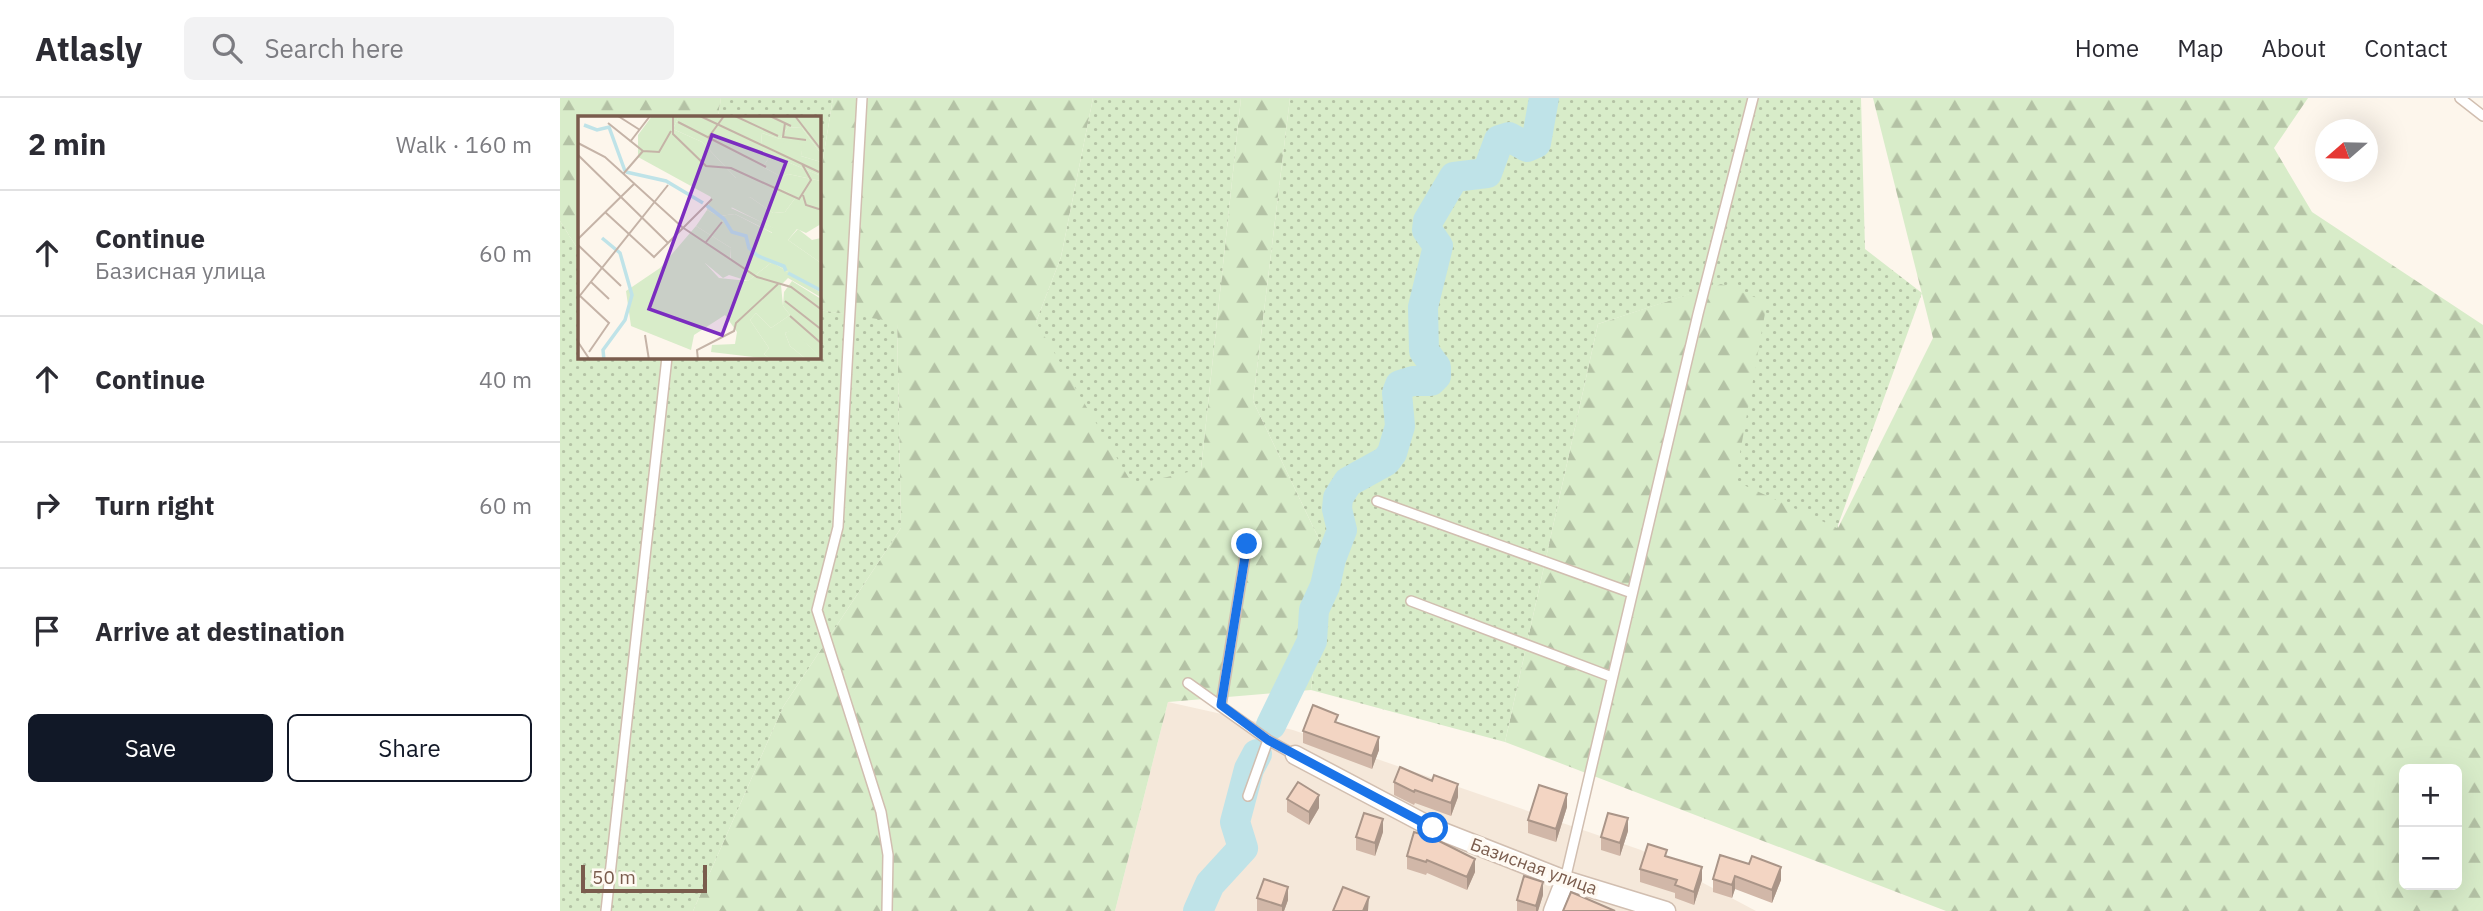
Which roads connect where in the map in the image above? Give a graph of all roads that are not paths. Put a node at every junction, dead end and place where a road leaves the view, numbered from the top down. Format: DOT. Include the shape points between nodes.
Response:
graph roads {
  1 [pos="862,98"];
  2 [pos="1753,98"];
  3 [pos="2460,98"];
  4 [pos="2483,116"];
  5 [pos="667,359"];
  6 [pos="1377,501"];
  7 [pos="1247,544"];
  8 [pos="1632,593"];
  9 [pos="1410,601"];
  10 [pos="1612,677"];
  11 [pos="1188,683"];
  12 [pos="1221,705"];
  13 [pos="1268,740"];
  14 [pos="1295,755"];
  15 [pos="1248,796"];
  16 [pos="1565,880"];
  17 [pos="606,911"];
  18 [pos="887,911"];
  19 [pos="1553,911"];
  20 [pos="1666,911"];
  1 -- 18 [label="lane" via="838,527 817,610 881,812 888,855"];
  2 -- 8 [label="lane"];
  3 -- 4 [label="lane"];
  5 -- 17 [label="lane"];
  6 -- 8 [label="lane"];
  7 -- 12 [label="lane"];
  8 -- 10 [label="lane"];
  9 -- 10 [label="lane"];
  10 -- 16 [label="lane"];
  11 -- 12 [label="lane"];
  12 -- 13 [label="lane"];
  13 -- 14 [label="lane"];
  13 -- 15 [label="lane"];
  14 -- 16 [label="street, Базисная улица" via="1433,828"];
  16 -- 19 [label="street"];
  16 -- 20 [label="street, Базисная улица"];
}
